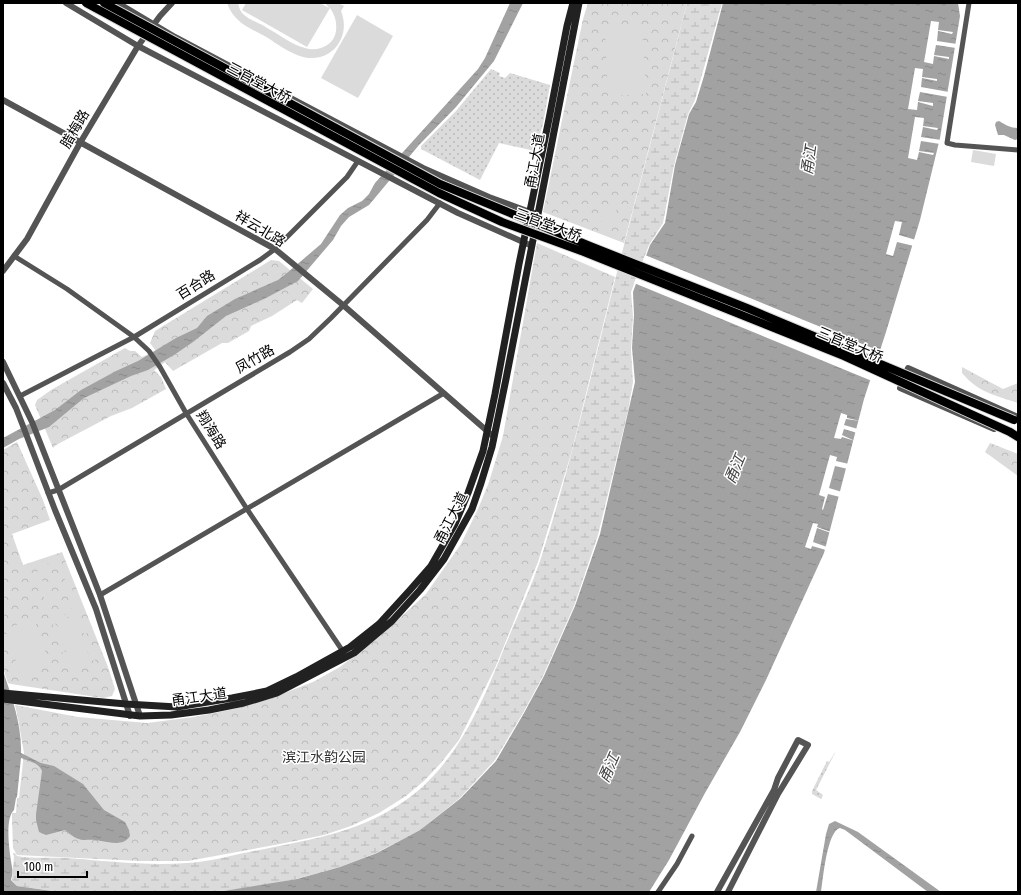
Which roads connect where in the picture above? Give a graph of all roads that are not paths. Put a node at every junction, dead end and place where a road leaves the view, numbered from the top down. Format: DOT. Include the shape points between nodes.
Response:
graph roads {
  1 [pos="66,3"];
  2 [pos="86,3"];
  3 [pos="104,3"];
  4 [pos="118,3"];
  5 [pos="172,3"];
  6 [pos="573,3"];
  7 [pos="579,3"];
  8 [pos="970,3"];
  9 [pos="155,25"];
  10 [pos="138,46"];
  11 [pos="3,100"];
  12 [pos="80,143"];
  13 [pos="1018,150"];
  14 [pos="358,161"];
  15 [pos="440,203"];
  16 [pos="530,212"];
  17 [pos="538,214"];
  18 [pos="524,243"];
  19 [pos="532,246"];
  20 [pos="275,249"];
  21 [pos="14,256"];
  22 [pos="3,271"];
  23 [pos="343,305"];
  24 [pos="134,337"];
  25 [pos="3,362"];
  26 [pos="3,383"];
  27 [pos="444,393"];
  28 [pos="20,396"];
  29 [pos="186,413"];
  30 [pos="1017,420"];
  31 [pos="487,431"];
  32 [pos="1016,436"];
  33 [pos="494,437"];
  34 [pos="58,490"];
  35 [pos="48,493"];
  36 [pos="247,509"];
  37 [pos="100,595"];
  38 [pos="344,654"];
  39 [pos="3,693"];
  40 [pos="18,697"];
  41 [pos="3,699"];
  42 [pos="126,704"];
  43 [pos="136,705"];
  44 [pos="130,716"];
  45 [pos="140,716"];
  46 [pos="692,836"];
  47 [pos="658,892"];
  48 [pos="717,892"];
  49 [pos="728,892"];
  1 -- 10 [label="street"];
  2 -- 32 [label="main road, 三官堂大桥, bridge" via="453,199 502,222 844,356"];
  3 -- 30 [label="main road, 三官堂大桥, bridge" via="440,184"];
  4 -- 9 [label="street"];
  5 -- 9 [label="street, 腊梅路"];
  6 -- 16 [label="main road, 甬江大道"];
  7 -- 17 [label="main road, 甬江大道"];
  8 -- 13 [label="street" via="947,143"];
  9 -- 10 [label="street, 腊梅路"];
  9 -- 16 [label="street" via="423,168"];
  10 -- 12 [label="street, 腊梅路"];
  10 -- 14 [label="street"];
  11 -- 12 [label="street, 祥云北路"];
  12 -- 20 [label="street, 祥云北路"];
  12 -- 21 [label="street, 腊梅路" via="27,239"];
  14 -- 15 [label="street"];
  14 -- 20 [label="street, 百合路" via="347,177"];
  15 -- 18 [label="street"];
  15 -- 23 [label="street, 凤竹路" via="427,220"];
  16 -- 17 [label="street"];
  16 -- 18 [label="main road, 甬江大道"];
  17 -- 19 [label="main road, 甬江大道"];
  18 -- 19 [label="street"];
  18 -- 31 [label="main road, 甬江大道"];
  19 -- 33 [label="main road, 甬江大道"];
  20 -- 23 [label="street, 祥云北路"];
  20 -- 24 [label="street, 百合路"];
  21 -- 22 [label="street, 腊梅路"];
  21 -- 24 [label="street, 翔海路" via="67,289"];
  23 -- 27 [label="street, 祥云北路"];
  23 -- 29 [label="street, 凤竹路" via="309,339 296,348"];
  24 -- 28 [label="street, 百合路"];
  24 -- 29 [label="street, 翔海路" via="149,351 160,367"];
  25 -- 28 [label="street"];
  26 -- 35 [label="street" via="24,426"];
  27 -- 31 [label="street, 祥云北路"];
  27 -- 36 [label="street"];
  28 -- 34 [label="street"];
  29 -- 34 [label="street, 凤竹路"];
  29 -- 36 [label="street, 翔海路"];
  30 -- 32 [label="street" via="908,368 900,388"];
  31 -- 33 [label="street, 祥云北路"];
  31 -- 38 [label="main road, 甬江大道" via="483,451 468,493 455,524 431,566 378,624"];
  33 -- 38 [label="main road, 甬江大道" via="472,509 444,559 392,621 354,653"];
  34 -- 35 [label="street, 凤竹路"];
  34 -- 37 [label="street"];
  35 -- 42 [label="street" via="96,609"];
  36 -- 37 [label="street"];
  36 -- 38 [label="street, 翔海路"];
  37 -- 43 [label="street"];
  38 -- 43 [label="main road, 甬江大道" via="267,691 177,707"];
  38 -- 45 [label="main road, 甬江大道" via="277,694 209,710"];
  39 -- 40 [label="main road, 甬江大道"];
  40 -- 41 [label="main road, 甬江大道"];
  40 -- 42 [label="main road, 甬江大道"];
  40 -- 44 [label="main road, 甬江大道"];
  42 -- 43 [label="main road, 甬江大道"];
  42 -- 44 [label="street"];
  43 -- 45 [label="street"];
  44 -- 45 [label="main road, 甬江大道"];
  46 -- 47 [label="street" via="678,864"];
  48 -- 49 [label="street" via="774,790 798,740 808,745 778,794"];
}
